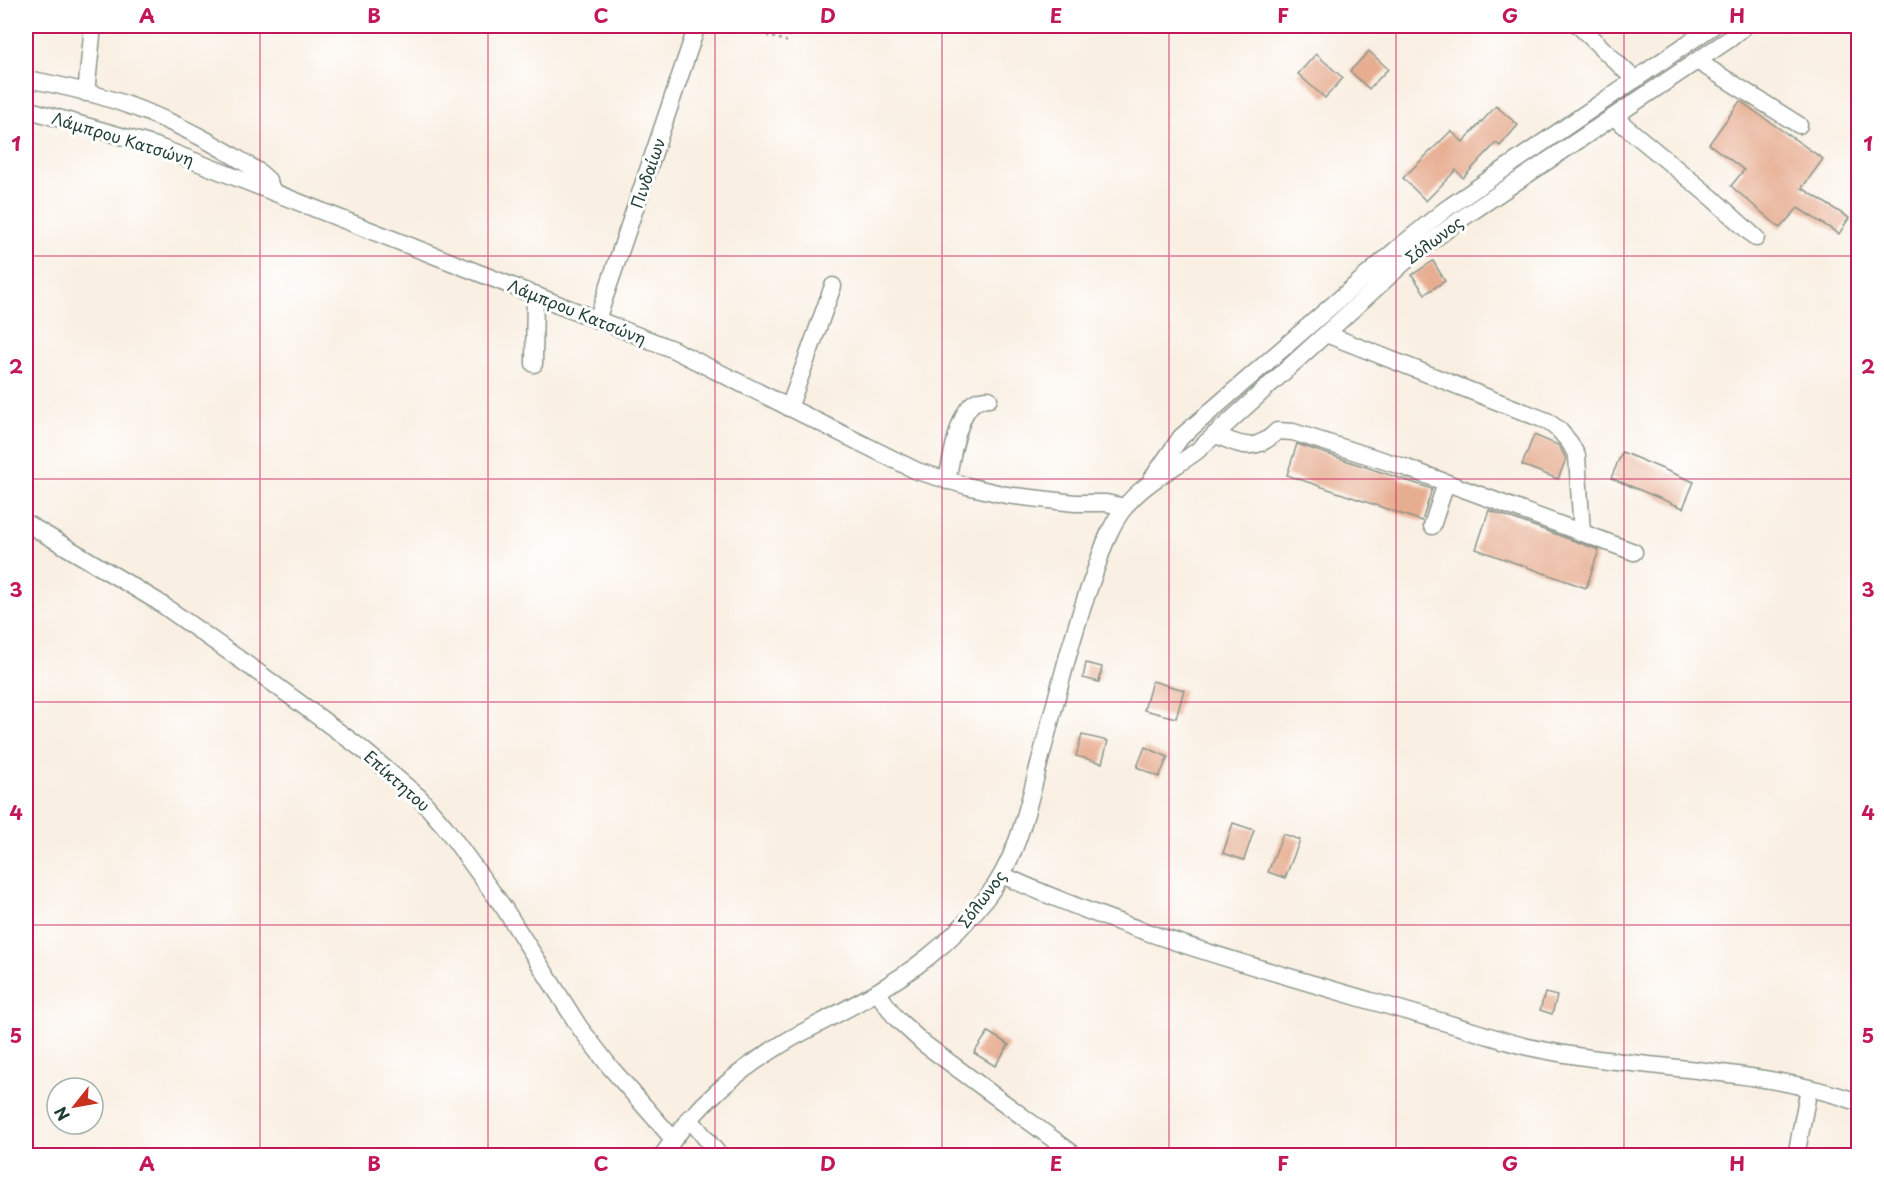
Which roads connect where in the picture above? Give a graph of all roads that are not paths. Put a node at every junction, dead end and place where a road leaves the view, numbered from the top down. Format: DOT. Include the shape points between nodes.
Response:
graph roads {
  1 [pos="93,26"];
  2 [pos="697,26"];
  3 [pos="1579,26"];
  4 [pos="1713,26"];
  5 [pos="1745,26"];
  6 [pos="1697,61"];
  7 [pos="26,79"];
  8 [pos="1635,80"];
  9 [pos="87,93"];
  10 [pos="26,110"];
  11 [pos="1614,117"];
  12 [pos="1799,125"];
  13 [pos="273,192"];
  14 [pos="1756,238"];
  15 [pos="833,286"];
  16 [pos="535,294"];
  17 [pos="597,320"];
  18 [pos="1326,334"];
  19 [pos="534,364"];
  20 [pos="989,399"];
  21 [pos="789,408"];
  22 [pos="1215,434"];
  23 [pos="947,481"];
  24 [pos="1446,483"];
  25 [pos="1147,485"];
  26 [pos="1125,507"];
  27 [pos="26,523"];
  28 [pos="1432,526"];
  29 [pos="1582,534"];
  30 [pos="1634,552"];
  31 [pos="1002,875"];
  32 [pos="877,992"];
  33 [pos="1809,1088"];
  34 [pos="1858,1102"];
  35 [pos="689,1118"];
  36 [pos="673,1139"];
  37 [pos="662,1155"];
  38 [pos="720,1155"];
  39 [pos="1076,1155"];
  40 [pos="1796,1155"];
  1 -- 9 [label="street"];
  2 -- 17 [label="street, Πινδαίων"];
  3 -- 8 [label="street"];
  4 -- 8 [label="street, Σόλωνος"];
  5 -- 6 [label="street, Σόλωνος"];
  6 -- 11 [label="street, Σόλωνος"];
  6 -- 12 [label="street"];
  7 -- 9 [label="street"];
  8 -- 25 [label="street, Σόλωνος" via="1446,209 1398,248 1181,437"];
  9 -- 13 [label="street" via="142,109 198,134 259,172"];
  10 -- 13 [label="street, Λάμπρου Κατσώνη" via="156,146"];
  11 -- 14 [label="street"];
  11 -- 18 [label="street, Σόλωνος" via="1408,258"];
  13 -- 16 [label="street, Λάμπρου Κατσώνη"];
  15 -- 21 [label="street"];
  16 -- 17 [label="street, Λάμπρου Κατσώνη"];
  16 -- 19 [label="street"];
  17 -- 21 [label="street, Λάμπρου Κατσώνη" via="672,349"];
  18 -- 22 [label="street, Σόλωνος"];
  18 -- 29 [label="street" via="1547,421 1559,430 1577,456"];
  20 -- 23 [label="street" via="977,401 968,409"];
  21 -- 23 [label="street, Λάμπρου Κατσώνη" via="917,471"];
  22 -- 24 [label="street" via="1248,446 1269,439 1277,431 1293,432"];
  22 -- 25 [label="street, Σόλωνος"];
  23 -- 26 [label="street, Λάμπρου Κατσώνη" via="1017,497"];
  24 -- 28 [label="street"];
  24 -- 29 [label="street"];
  25 -- 26 [label="street, Σόλωνος"];
  26 -- 31 [label="street, Σόλωνος" via="1112,525 1080,611 1019,835"];
  27 -- 36 [label="street, Επίκτητου" via="158,601 362,749 418,797 504,908 580,1028"];
  29 -- 30 [label="street"];
  31 -- 32 [label="street, Σόλωνος" via="966,923 928,958"];
  31 -- 33 [label="street" via="1104,917 1526,1047 1708,1070"];
  32 -- 35 [label="street, Σόλωνος" via="759,1059"];
  32 -- 39 [label="street" via="896,1018 923,1043"];
  33 -- 34 [label="street"];
  33 -- 40 [label="street"];
  35 -- 36 [label="street, Σόλωνος"];
  35 -- 38 [label="street"];
  36 -- 37 [label="street, Σόλωνος"];
}
